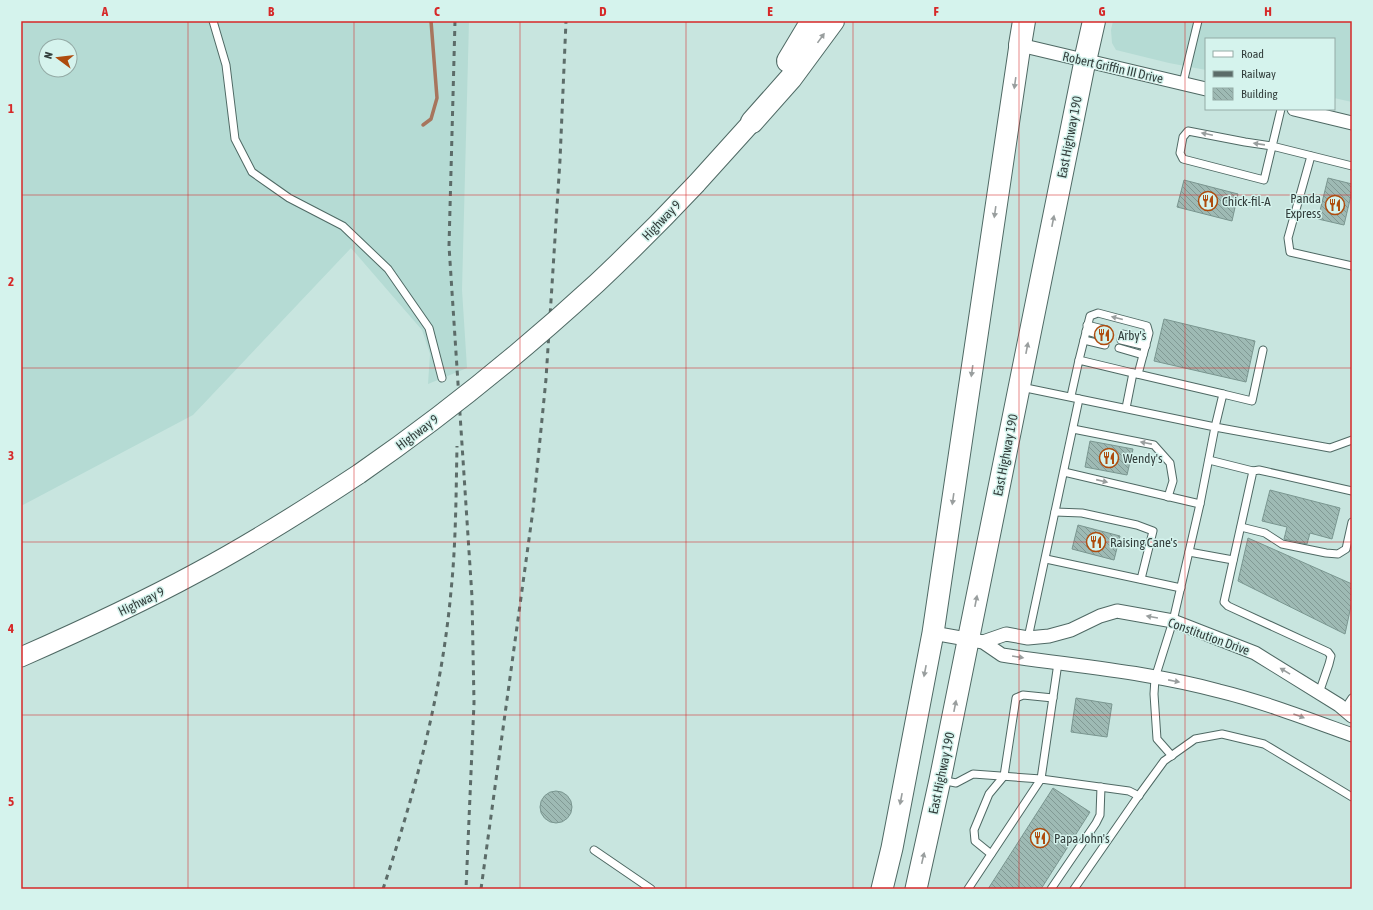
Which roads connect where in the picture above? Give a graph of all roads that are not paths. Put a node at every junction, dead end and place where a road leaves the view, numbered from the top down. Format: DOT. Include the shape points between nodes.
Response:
graph roads {
  1 [pos="213,21"];
  2 [pos="812,21"];
  3 [pos="833,21"];
  4 [pos="1024,21"];
  5 [pos="1094,21"];
  6 [pos="1198,21"];
  7 [pos="1020,44"];
  8 [pos="1085,60"];
  9 [pos="1183,83"];
  10 [pos="1205,89"];
  11 [pos="1281,110"];
  12 [pos="1298,110"];
  13 [pos="752,122"];
  14 [pos="1352,123"];
  15 [pos="1272,146"];
  16 [pos="1311,156"];
  17 [pos="1352,166"];
  18 [pos="1352,266"];
  19 [pos="1086,328"];
  20 [pos="1107,333"];
  21 [pos="1122,337"];
  22 [pos="1084,340"];
  23 [pos="1146,343"];
  24 [pos="1105,345"];
  25 [pos="1119,348"];
  26 [pos="1263,350"];
  27 [pos="1143,354"];
  28 [pos="1079,360"];
  29 [pos="1136,373"];
  30 [pos="442,378"];
  31 [pos="1019,386"];
  32 [pos="1223,394"];
  33 [pos="1071,396"];
  34 [pos="1079,399"];
  35 [pos="1126,408"];
  36 [pos="1215,427"];
  37 [pos="1073,429"];
  38 [pos="1352,440"];
  39 [pos="1209,460"];
  40 [pos="1253,471"];
  41 [pos="1064,472"];
  42 [pos="1352,491"];
  43 [pos="1168,497"];
  44 [pos="1200,504"];
  45 [pos="1055,512"];
  46 [pos="1352,522"];
  47 [pos="1241,527"];
  48 [pos="1189,552"];
  49 [pos="1046,559"];
  50 [pos="1233,560"];
  51 [pos="1141,579"];
  52 [pos="1181,588"];
  53 [pos="1173,621"];
  54 [pos="933,633"];
  55 [pos="1028,638"];
  56 [pos="975,641"];
  57 [pos="21,657"];
  58 [pos="1058,663"];
  59 [pos="1155,678"];
  60 [pos="1319,693"];
  61 [pos="1053,698"];
  62 [pos="1352,698"];
  63 [pos="1348,713"];
  64 [pos="1352,735"];
  65 [pos="1172,756"];
  66 [pos="1004,776"];
  67 [pos="1041,779"];
  68 [pos="940,780"];
  69 [pos="1101,787"];
  70 [pos="1139,796"];
  71 [pos="1352,797"];
  72 [pos="892,848"];
  73 [pos="594,850"];
  74 [pos="991,854"];
  75 [pos="651,889"];
  76 [pos="882,889"];
  77 [pos="894,889"];
  78 [pos="916,889"];
  79 [pos="968,889"];
  80 [pos="1051,889"];
  81 [pos="1074,889"];
  1 -- 30 [label="lane" via="226,65 235,139 252,172 289,198 343,226 388,268 429,328"];
  2 -- 13 [label="highway, Highway 9"];
  13 -- 3 [label="highway, Highway 9, one-way" via="791,78"];
  4 -- 7 [label="highway"];
  5 -- 8 [label="highway, East Highway 190"];
  6 -- 9 [label="lane"];
  7 -- 8 [label="street, Robert Griffin III Drive"];
  7 -- 54 [label="main road, one-way"];
  8 -- 9 [label="street, Robert Griffin III Drive"];
  31 -- 8 [label="main road, East Highway 190, one-way"];
  9 -- 10 [label="street, Robert Griffin III Drive"];
  11 -- 15 [label="lane"];
  12 -- 14 [label="street"];
  13 -- 57 [label="main road, Highway 9, bridge" via="696,184 598,282 533,341 408,440 316,502 196,573"];
  15 -- 15 [label="lane, one-way" via="1188,131 1183,137 1180,153 1183,159 1264,180"];
  15 -- 16 [label="lane"];
  16 -- 17 [label="lane"];
  16 -- 18 [label="lane" via="1288,238 1290,252"];
  19 -- 20 [label="lane"];
  19 -- 22 [label="lane"];
  23 -- 19 [label="lane, one-way" via="1149,333 1147,326 1098,313 1090,316"];
  21 -- 23 [label="lane"];
  22 -- 24 [label="lane"];
  22 -- 28 [label="lane"];
  23 -- 27 [label="lane"];
  25 -- 27 [label="lane"];
  26 -- 32 [label="lane" via="1252,401"];
  27 -- 29 [label="lane"];
  28 -- 29 [label="lane"];
  28 -- 33 [label="lane"];
  29 -- 32 [label="lane"];
  29 -- 35 [label="lane"];
  31 -- 33 [label="lane"];
  56 -- 31 [label="main road, East Highway 190, one-way"];
  32 -- 36 [label="lane"];
  33 -- 34 [label="lane"];
  34 -- 35 [label="lane"];
  34 -- 37 [label="lane"];
  35 -- 36 [label="lane"];
  36 -- 38 [label="lane" via="1330,448"];
  36 -- 39 [label="lane"];
  37 -- 41 [label="lane"];
  43 -- 37 [label="lane, one-way" via="1172,481 1170,463 1154,445"];
  39 -- 40 [label="lane"];
  39 -- 44 [label="lane"];
  40 -- 42 [label="lane" via="1259,470"];
  40 -- 47 [label="lane"];
  41 -- 43 [label="lane, one-way"];
  41 -- 45 [label="lane"];
  43 -- 44 [label="lane"];
  44 -- 48 [label="lane"];
  45 -- 49 [label="lane"];
  45 -- 51 [label="lane" via="1082,513 1153,531"];
  46 -- 47 [label="lane" via="1346,549 1338,554 1282,544 1265,533"];
  47 -- 50 [label="lane"];
  48 -- 50 [label="lane"];
  48 -- 52 [label="lane"];
  49 -- 51 [label="lane"];
  49 -- 55 [label="lane"];
  50 -- 60 [label="lane" via="1224,602 1328,652 1331,656"];
  51 -- 52 [label="lane"];
  52 -- 53 [label="lane"];
  53 -- 55 [label="street, Constitution Drive, one-way" via="1117,611 1071,630"];
  53 -- 59 [label="lane"];
  60 -- 53 [label="street, Constitution Drive, one-way" via="1255,653"];
  54 -- 56 [label="street"];
  54 -- 72 [label="main road, one-way"];
  55 -- 56 [label="street, Constitution Drive" via="1006,634"];
  56 -- 58 [label="street, one-way" via="1002,655"];
  68 -- 56 [label="main road, East Highway 190, one-way"];
  58 -- 59 [label="street"];
  58 -- 61 [label="lane"];
  59 -- 64 [label="street, one-way" via="1218,690"];
  59 -- 65 [label="lane" via="1157,739"];
  60 -- 63 [label="street, Constitution Drive"];
  61 -- 66 [label="lane" via="1023,695 1016,698"];
  61 -- 67 [label="lane"];
  62 -- 63 [label="lane"];
  65 -- 70 [label="lane" via="1164,761"];
  65 -- 71 [label="lane" via="1195,739 1222,734 1264,744"];
  66 -- 67 [label="lane"];
  66 -- 68 [label="lane" via="973,774 956,783"];
  66 -- 74 [label="lane" via="989,794 974,830 975,841"];
  67 -- 69 [label="lane"];
  67 -- 74 [label="lane"];
  78 -- 68 [label="main road, East Highway 190, one-way"];
  69 -- 70 [label="lane" via="1129,791"];
  69 -- 80 [label="lane" via="1100,815"];
  70 -- 81 [label="lane"];
  72 -- 76 [label="main road"];
  72 -- 77 [label="main road" via="897,877"];
  73 -- 75 [label="lane"];
  74 -- 79 [label="lane"];
}
